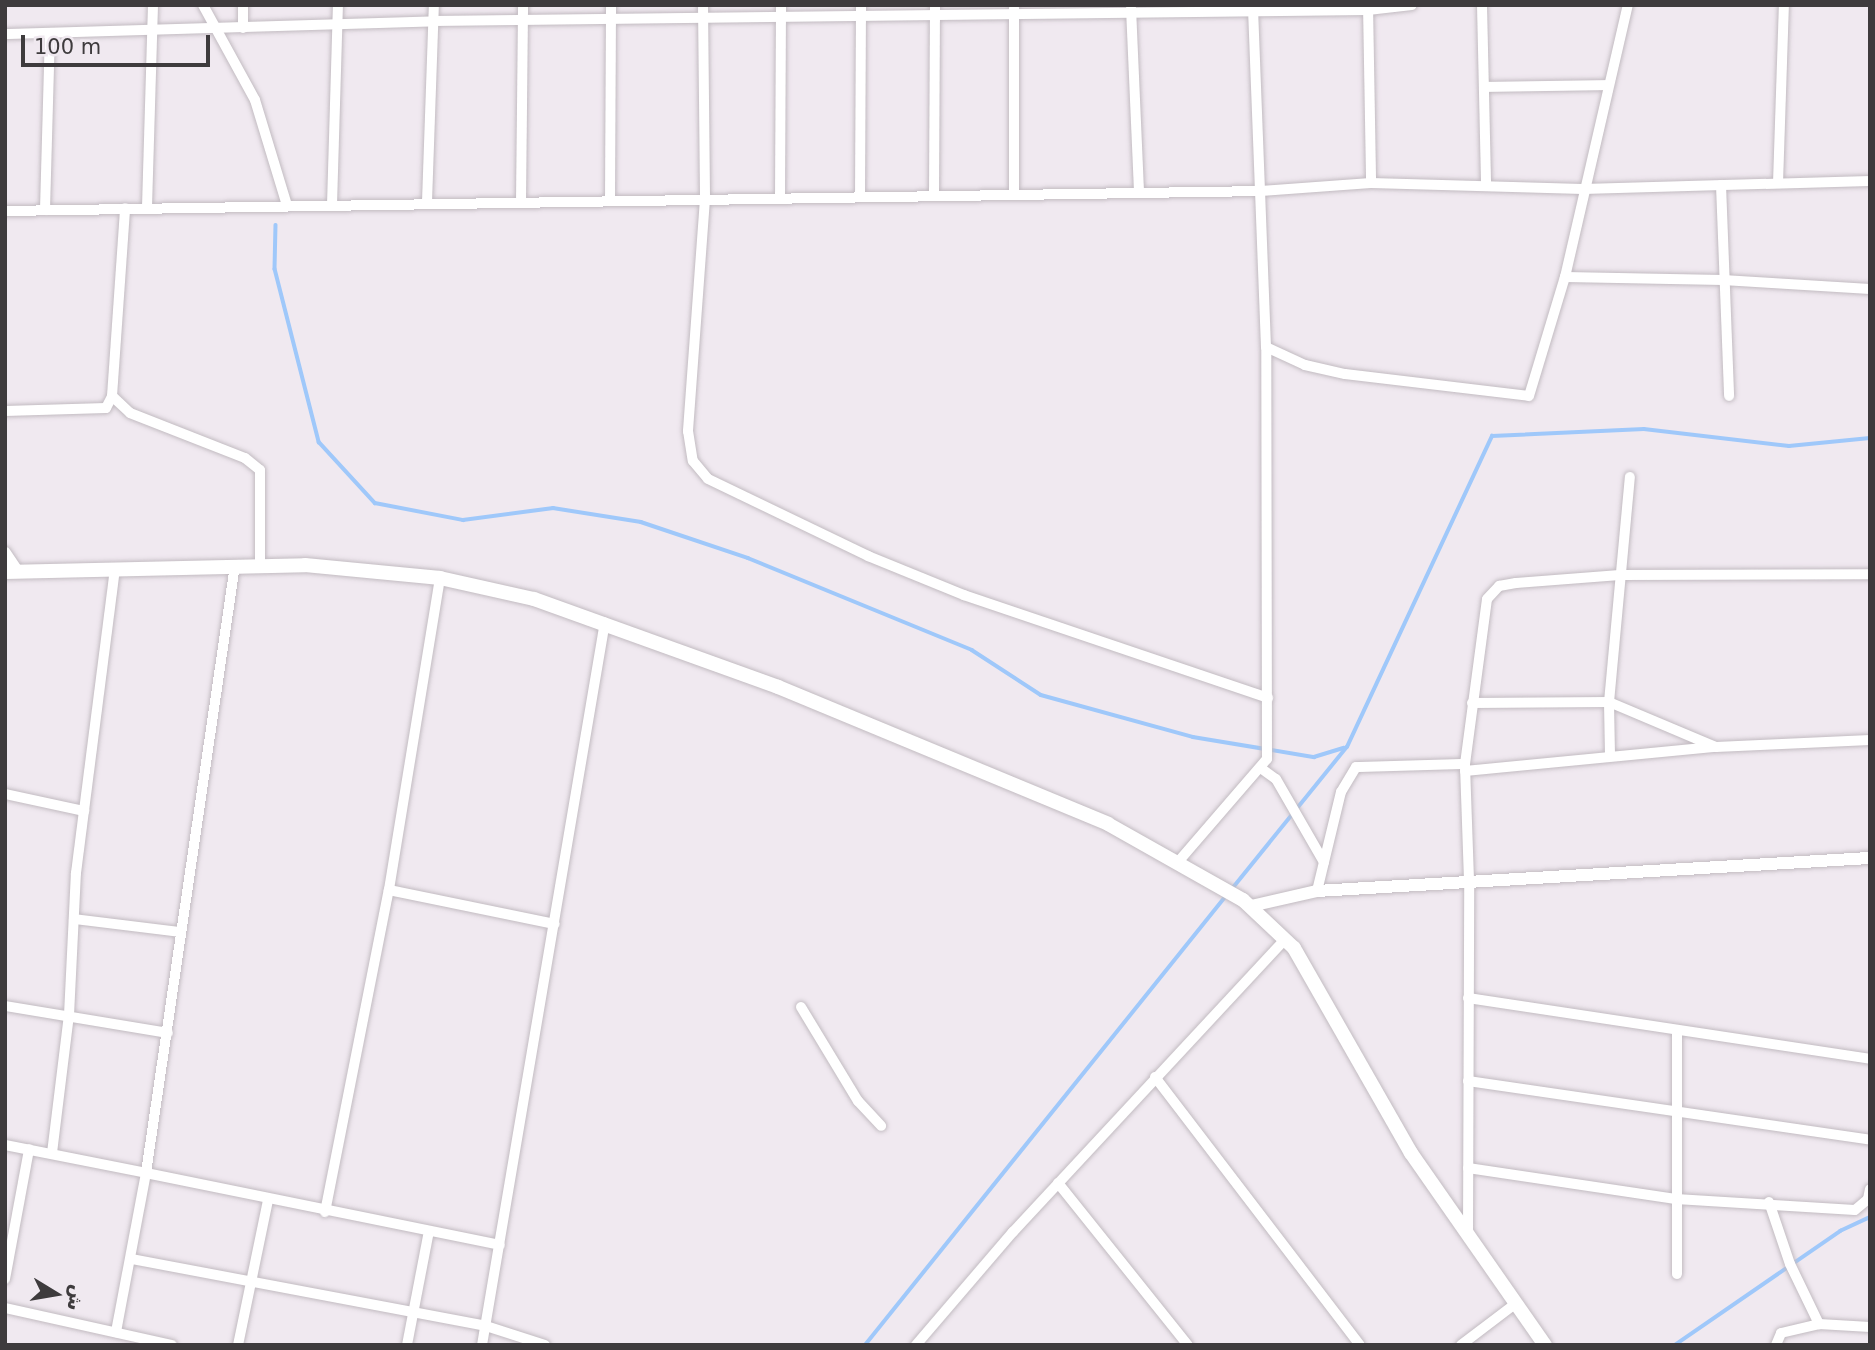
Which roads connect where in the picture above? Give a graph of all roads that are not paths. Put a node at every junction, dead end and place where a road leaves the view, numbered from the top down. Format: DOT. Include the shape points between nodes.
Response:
graph roads {
  1 [pos="153,5"];
  2 [pos="203,5"];
  3 [pos="243,5"];
  4 [pos="338,5"];
  5 [pos="433,5"];
  6 [pos="523,5"];
  7 [pos="611,5"];
  8 [pos="703,5"];
  9 [pos="781,5"];
  10 [pos="1412,5"];
  11 [pos="1482,5"];
  12 [pos="1628,5"];
  13 [pos="1784,5"];
  14 [pos="1253,8"];
  15 [pos="1368,8"];
  16 [pos="1014,9"];
  17 [pos="1131,9"];
  18 [pos="935,10"];
  19 [pos="861,11"];
  20 [pos="781,17"];
  21 [pos="703,20"];
  22 [pos="433,21"];
  23 [pos="610,22"];
  24 [pos="523,23"];
  25 [pos="338,27"];
  26 [pos="243,28"];
  27 [pos="220,29"];
  28 [pos="152,31"];
  29 [pos="50,33"];
  30 [pos="5,34"];
  31 [pos="1608,85"];
  32 [pos="1486,87"];
  33 [pos="1870,181"];
  34 [pos="1371,183"];
  35 [pos="1486,183"];
  36 [pos="1778,183"];
  37 [pos="1721,186"];
  38 [pos="1583,188"];
  39 [pos="1261,191"];
  40 [pos="1139,192"];
  41 [pos="1014,194"];
  42 [pos="934,196"];
  43 [pos="860,197"];
  44 [pos="780,198"];
  45 [pos="705,199"];
  46 [pos="610,200"];
  47 [pos="427,202"];
  48 [pos="521,202"];
  49 [pos="287,205"];
  50 [pos="332,205"];
  51 [pos="146,207"];
  52 [pos="125,208"];
  53 [pos="44,210"];
  54 [pos="5,211"];
  55 [pos="1565,277"];
  56 [pos="1723,280"];
  57 [pos="1870,289"];
  58 [pos="1266,347"];
  59 [pos="111,396"];
  60 [pos="1729,396"];
  61 [pos="5,411"];
  62 [pos="1630,477"];
  63 [pos="5,553"];
  64 [pos="235,565"];
  65 [pos="260,565"];
  66 [pos="115,568"];
  67 [pos="11,571"];
  68 [pos="1870,574"];
  69 [pos="1620,575"];
  70 [pos="440,579"];
  71 [pos="605,622"];
  72 [pos="1268,698"];
  73 [pos="1609,702"];
  74 [pos="1472,703"];
  75 [pos="1870,740"];
  76 [pos="1716,747"];
  77 [pos="1610,755"];
  78 [pos="1264,764"];
  79 [pos="1465,767"];
  80 [pos="5,794"];
  81 [pos="84,811"];
  82 [pos="1870,858"];
  83 [pos="1178,862"];
  84 [pos="1324,862"];
  85 [pos="1469,880"];
  86 [pos="389,890"];
  87 [pos="1317,891"];
  88 [pos="1247,903"];
  89 [pos="74,919"];
  90 [pos="555,924"];
  91 [pos="180,932"];
  92 [pos="1285,939"];
  93 [pos="1468,998"];
  94 [pos="5,1006"];
  95 [pos="801,1007"];
  96 [pos="69,1015"];
  97 [pos="1677,1030"];
  98 [pos="168,1033"];
  99 [pos="1870,1059"];
  100 [pos="1155,1077"];
  101 [pos="1468,1081"];
  102 [pos="1675,1112"];
  103 [pos="881,1126"];
  104 [pos="1870,1140"];
  105 [pos="5,1145"];
  106 [pos="29,1149"];
  107 [pos="52,1153"];
  108 [pos="1468,1168"];
  109 [pos="146,1173"];
  110 [pos="1058,1183"];
  111 [pos="1870,1189"];
  112 [pos="1676,1199"];
  113 [pos="268,1200"];
  114 [pos="1769,1202"];
  115 [pos="325,1212"];
  116 [pos="429,1231"];
  117 [pos="1468,1235"];
  118 [pos="500,1245"];
  119 [pos="132,1259"];
  120 [pos="1677,1274"];
  121 [pos="5,1279"];
  122 [pos="252,1283"];
  123 [pos="1516,1304"];
  124 [pos="5,1308"];
  125 [pos="413,1313"];
  126 [pos="1819,1324"];
  127 [pos="486,1326"];
  128 [pos="1870,1327"];
  129 [pos="116,1332"];
  130 [pos="173,1345"];
  131 [pos="238,1345"];
  132 [pos="407,1345"];
  133 [pos="482,1345"];
  134 [pos="545,1345"];
  135 [pos="916,1345"];
  136 [pos="1188,1345"];
  137 [pos="1360,1345"];
  138 [pos="1461,1345"];
  139 [pos="1545,1345"];
  140 [pos="1776,1345"];
  1 -- 28 [label="street"];
  2 -- 27 [label="street"];
  3 -- 26 [label="street"];
  4 -- 25 [label="street"];
  5 -- 22 [label="street"];
  6 -- 24 [label="street"];
  7 -- 23 [label="street"];
  8 -- 21 [label="street"];
  9 -- 20 [label="street"];
  10 -- 15 [label="street"];
  11 -- 32 [label="street"];
  12 -- 31 [label="street"];
  13 -- 36 [label="street"];
  14 -- 15 [label="street"];
  14 -- 17 [label="street"];
  14 -- 39 [label="street"];
  15 -- 34 [label="street"];
  16 -- 17 [label="street"];
  16 -- 18 [label="street"];
  16 -- 41 [label="street"];
  17 -- 40 [label="street"];
  18 -- 19 [label="street"];
  18 -- 42 [label="street"];
  19 -- 20 [label="street"];
  19 -- 43 [label="street"];
  20 -- 21 [label="street"];
  20 -- 44 [label="street"];
  21 -- 23 [label="street"];
  21 -- 45 [label="street"];
  22 -- 24 [label="street"];
  22 -- 25 [label="street"];
  22 -- 47 [label="street"];
  23 -- 24 [label="street"];
  23 -- 46 [label="street"];
  24 -- 48 [label="street"];
  25 -- 26 [label="street"];
  25 -- 50 [label="street"];
  26 -- 27 [label="street"];
  27 -- 28 [label="street"];
  27 -- 49 [label="street" via="255,100"];
  28 -- 29 [label="street"];
  28 -- 51 [label="street"];
  29 -- 30 [label="street"];
  29 -- 53 [label="street"];
  31 -- 32 [label="street"];
  31 -- 38 [label="street"];
  32 -- 35 [label="street"];
  33 -- 36 [label="street"];
  34 -- 35 [label="street"];
  34 -- 39 [label="street"];
  35 -- 38 [label="street"];
  36 -- 37 [label="street"];
  37 -- 38 [label="street"];
  37 -- 56 [label="street"];
  38 -- 55 [label="street"];
  39 -- 40 [label="street"];
  39 -- 58 [label="street"];
  40 -- 41 [label="street"];
  41 -- 42 [label="street"];
  42 -- 43 [label="street"];
  43 -- 44 [label="street"];
  44 -- 45 [label="street"];
  45 -- 46 [label="street"];
  45 -- 72 [label="street" via="688,431 693,461 708,479 868,556 964,595"];
  46 -- 48 [label="street"];
  47 -- 48 [label="street"];
  47 -- 50 [label="street"];
  49 -- 50 [label="street"];
  49 -- 51 [label="street"];
  51 -- 52 [label="street"];
  52 -- 53 [label="street"];
  52 -- 59 [label="street"];
  53 -- 54 [label="street"];
  55 -- 56 [label="street"];
  55 -- 58 [label="street" via="1529,396 1345,374 1305,365"];
  56 -- 57 [label="street"];
  56 -- 60 [label="street"];
  58 -- 72 [label="street"];
  59 -- 61 [label="street" via="106,408 95,411"];
  59 -- 65 [label="street" via="130,413 245,458 260,470"];
  62 -- 69 [label="street"];
  63 -- 67 [label="street"];
  64 -- 65 [label="main road"];
  64 -- 66 [label="main road"];
  64 -- 91 [label="street"];
  65 -- 70 [label="main road"];
  66 -- 67 [label="main road"];
  66 -- 81 [label="street"];
  68 -- 69 [label="street"];
  69 -- 73 [label="street"];
  69 -- 74 [label="street" via="1499,586 1487,599"];
  70 -- 71 [label="main road" via="534,599"];
  70 -- 86 [label="street"];
  71 -- 83 [label="main road" via="1021,786"];
  71 -- 90 [label="street"];
  72 -- 78 [label="street"];
  73 -- 74 [label="street"];
  73 -- 76 [label="street"];
  73 -- 77 [label="street"];
  74 -- 79 [label="street"];
  75 -- 76 [label="street"];
  76 -- 77 [label="street"];
  77 -- 79 [label="street"];
  78 -- 83 [label="street"];
  78 -- 84 [label="street"];
  79 -- 84 [label="street" via="1356,767 1341,792"];
  79 -- 85 [label="street"];
  80 -- 81 [label="street"];
  81 -- 89 [label="street"];
  82 -- 85 [label="street"];
  83 -- 88 [label="main road"];
  84 -- 87 [label="street"];
  85 -- 87 [label="street"];
  85 -- 93 [label="street"];
  86 -- 90 [label="street"];
  86 -- 115 [label="street"];
  87 -- 88 [label="street"];
  88 -- 92 [label="main road"];
  89 -- 91 [label="street"];
  89 -- 96 [label="street"];
  90 -- 118 [label="street"];
  91 -- 98 [label="street"];
  92 -- 100 [label="street"];
  92 -- 117 [label="main road" via="1411,1153"];
  93 -- 97 [label="street"];
  93 -- 101 [label="street"];
  94 -- 96 [label="street"];
  95 -- 103 [label="street" via="858,1101"];
  96 -- 98 [label="street"];
  96 -- 107 [label="street"];
  97 -- 99 [label="street"];
  97 -- 102 [label="street"];
  98 -- 109 [label="street"];
  100 -- 110 [label="street"];
  100 -- 137 [label="street"];
  101 -- 102 [label="street"];
  101 -- 108 [label="street"];
  102 -- 104 [label="street"];
  102 -- 112 [label="street"];
  105 -- 106 [label="street"];
  106 -- 107 [label="street"];
  106 -- 121 [label="street"];
  107 -- 109 [label="street"];
  108 -- 112 [label="street"];
  108 -- 117 [label="street"];
  109 -- 113 [label="street"];
  109 -- 119 [label="street"];
  110 -- 135 [label="street"];
  110 -- 136 [label="street"];
  111 -- 114 [label="street" via="1868,1199 1855,1210"];
  112 -- 114 [label="street"];
  112 -- 120 [label="street"];
  113 -- 115 [label="street"];
  113 -- 122 [label="street"];
  114 -- 126 [label="street" via="1790,1264"];
  115 -- 116 [label="street"];
  116 -- 118 [label="street"];
  116 -- 125 [label="street"];
  117 -- 123 [label="main road"];
  118 -- 127 [label="street"];
  119 -- 122 [label="street"];
  119 -- 129 [label="street"];
  122 -- 125 [label="street"];
  122 -- 131 [label="street"];
  123 -- 138 [label="street"];
  123 -- 139 [label="main road"];
  124 -- 129 [label="street"];
  125 -- 127 [label="street"];
  125 -- 132 [label="street"];
  126 -- 128 [label="street"];
  126 -- 140 [label="street" via="1782,1333"];
  127 -- 133 [label="street"];
  127 -- 134 [label="street"];
  129 -- 130 [label="street"];
}
